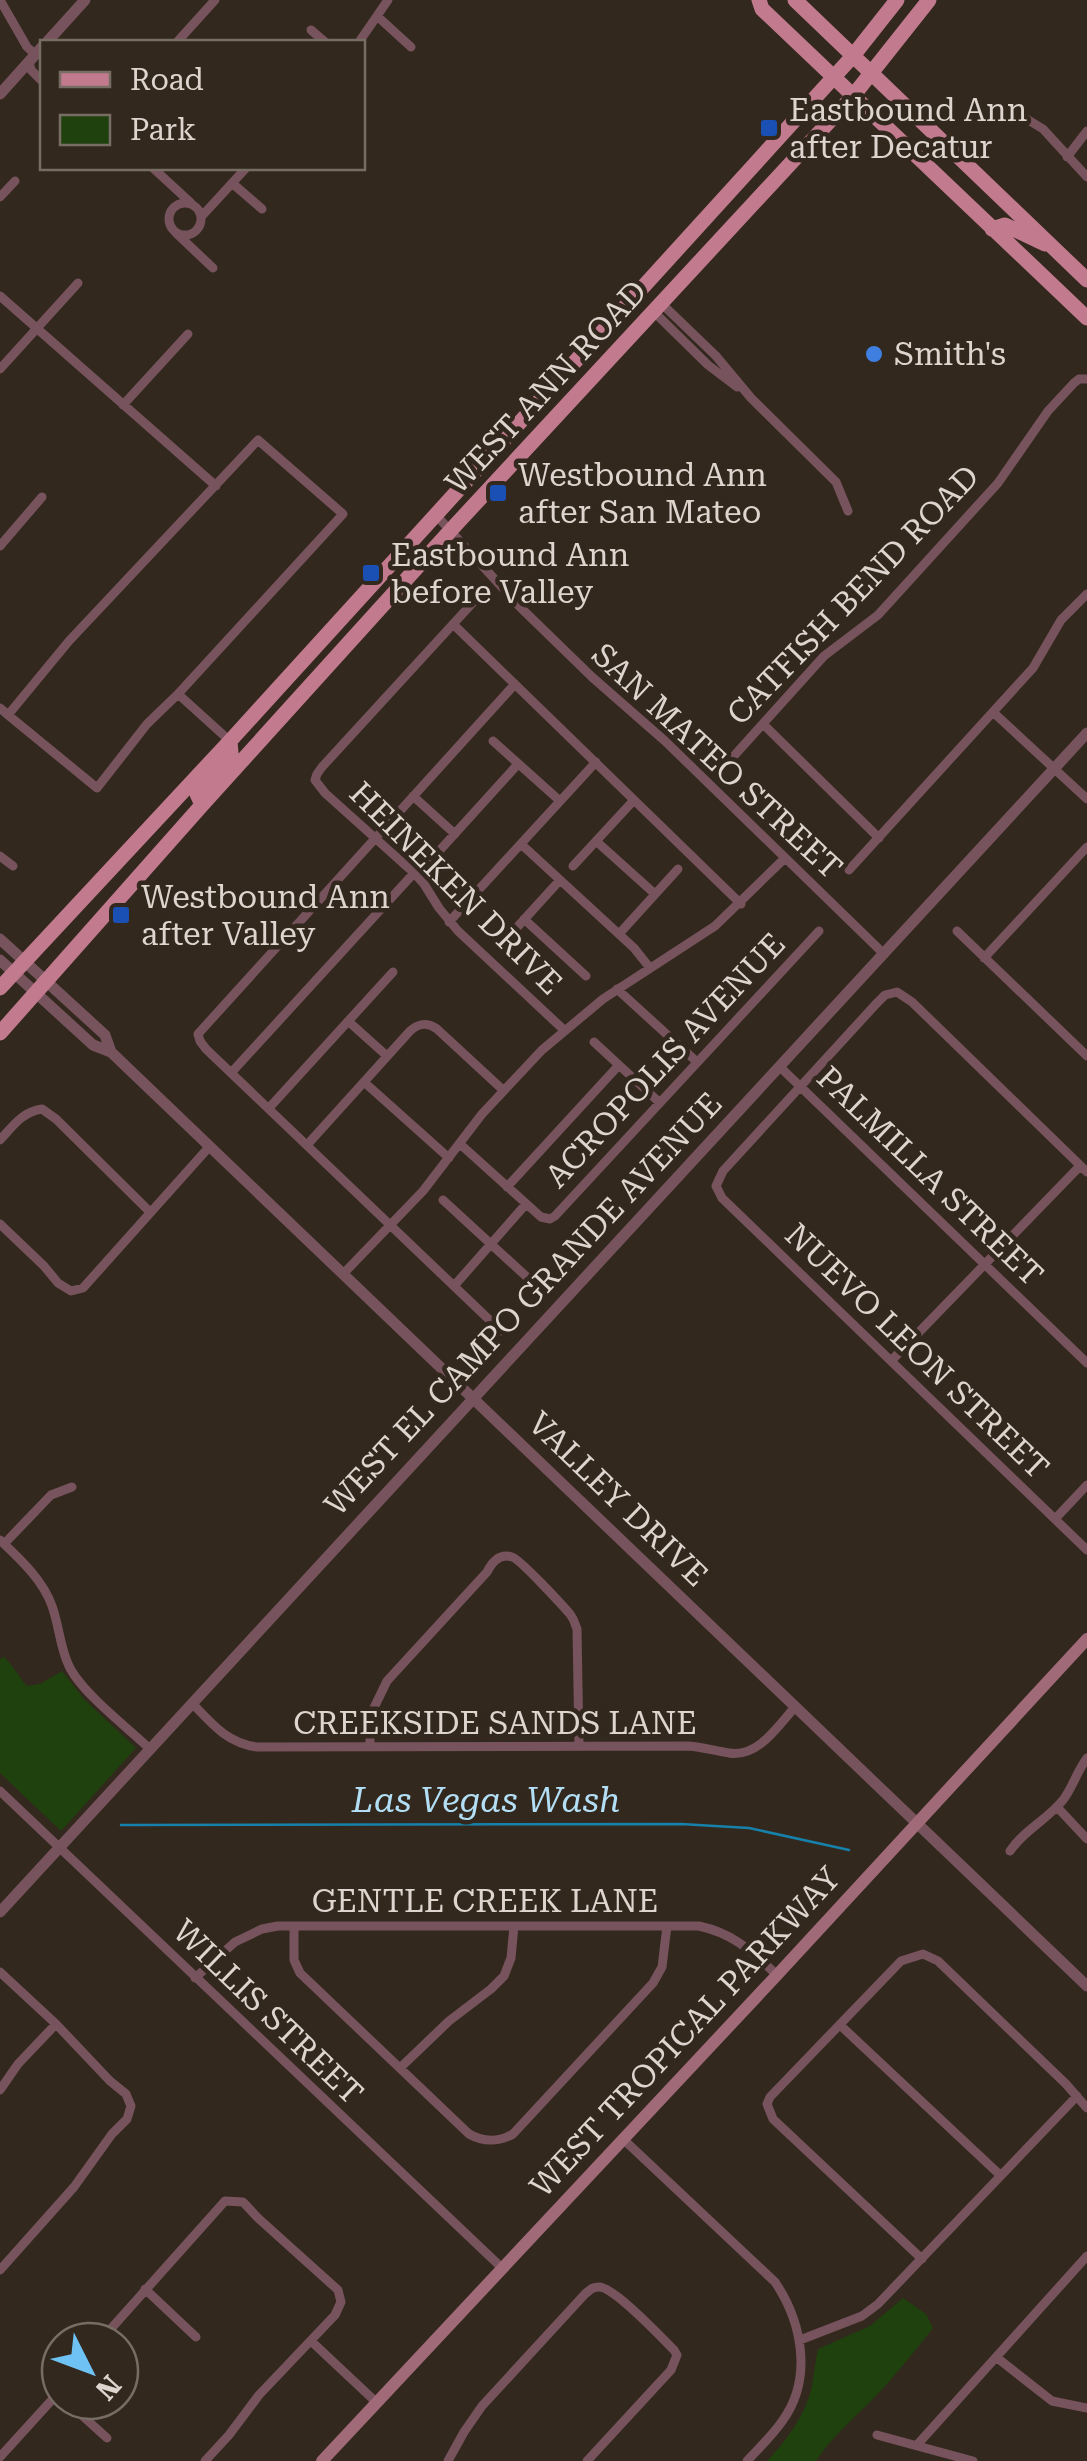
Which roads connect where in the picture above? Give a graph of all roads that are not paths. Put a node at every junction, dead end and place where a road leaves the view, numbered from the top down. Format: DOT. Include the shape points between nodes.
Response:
graph roads {
  1 [pos="85,0"];
  2 [pos="215,0"];
  3 [pos="387,0"];
  4 [pos="760,0"];
  5 [pos="794,0"];
  6 [pos="897,0"];
  7 [pos="930,0"];
  8 [pos="1,2"];
  9 [pos="377,16"];
  10 [pos="310,30"];
  11 [pos="51,40"];
  12 [pos="179,40"];
  13 [pos="322,40"];
  14 [pos="360,40"];
  15 [pos="412,47"];
  16 [pos="39,54"];
  17 [pos="852,57"];
  18 [pos="871,75"];
  19 [pos="834,77"];
  20 [pos="40,79"];
  21 [pos="0,94"];
  22 [pos="853,96"];
  23 [pos="1025,118"];
  24 [pos="1087,131"];
  25 [pos="1068,157"];
  26 [pos="155,170"];
  27 [pos="242,170"];
  28 [pos="1087,177"];
  29 [pos="15,181"];
  30 [pos="232,182"];
  31 [pos="0,197"];
  32 [pos="195,207"];
  33 [pos="262,209"];
  34 [pos="201,217"];
  35 [pos="992,229"];
  36 [pos="174,231"];
  37 [pos="691,234"];
  38 [pos="1053,247"];
  39 [pos="213,268"];
  40 [pos="1085,278"];
  41 [pos="78,283"];
  42 [pos="638,292"];
  43 [pos="0,296"];
  44 [pos="1064,296"];
  45 [pos="657,306"];
  46 [pos="1087,318"];
  47 [pos="37,329"];
  48 [pos="188,334"];
  49 [pos="610,356"];
  50 [pos="0,369"];
  51 [pos="1086,379"];
  52 [pos="123,405"];
  53 [pos="216,486"];
  54 [pos="42,498"];
  55 [pos="848,511"];
  56 [pos="436,514"];
  57 [pos="450,531"];
  58 [pos="0,546"];
  59 [pos="1087,594"];
  60 [pos="477,598"];
  61 [pos="453,624"];
  62 [pos="515,684"];
  63 [pos="178,694"];
  64 [pos="4,711"];
  65 [pos="994,713"];
  66 [pos="282,718"];
  67 [pos="763,724"];
  68 [pos="1087,733"];
  69 [pos="493,740"];
  70 [pos="230,741"];
  71 [pos="733,757"];
  72 [pos="596,762"];
  73 [pos="518,764"];
  74 [pos="1054,768"];
  75 [pos="413,796"];
  76 [pos="1087,799"];
  77 [pos="634,800"];
  78 [pos="560,801"];
  79 [pos="202,805"];
  80 [pos="455,834"];
  81 [pos="375,838"];
  82 [pos="879,838"];
  83 [pos="596,841"];
  84 [pos="520,844"];
  85 [pos="1087,847"];
  86 [pos="0,856"];
  87 [pos="785,858"];
  88 [pos="431,860"];
  89 [pos="12,866"];
  90 [pos="573,866"];
  91 [pos="678,869"];
  92 [pos="850,870"];
  93 [pos="414,873"];
  94 [pos="560,880"];
  95 [pos="654,894"];
  96 [pos="740,904"];
  97 [pos="524,919"];
  98 [pos="449,922"];
  99 [pos="819,930"];
  100 [pos="957,931"];
  101 [pos="619,934"];
  102 [pos="0,938"];
  103 [pos="500,946"];
  104 [pos="884,954"];
  105 [pos="984,958"];
  106 [pos="0,960"];
  107 [pos="20,966"];
  108 [pos="650,968"];
  109 [pos="393,972"];
  110 [pos="586,976"];
  111 [pos="42,987"];
  112 [pos="0,988"];
  113 [pos="617,988"];
  114 [pos="348,1021"];
  115 [pos="564,1030"];
  116 [pos="0,1033"];
  117 [pos="594,1042"];
  118 [pos="387,1056"];
  119 [pos="1087,1056"];
  120 [pos="697,1062"];
  121 [pos="619,1065"];
  122 [pos="780,1067"];
  123 [pos="231,1073"];
  124 [pos="364,1082"];
  125 [pos="801,1086"];
  126 [pos="502,1090"];
  127 [pos="660,1103"];
  128 [pos="269,1108"];
  129 [pos="0,1140"];
  130 [pos="460,1144"];
  131 [pos="307,1145"];
  132 [pos="210,1146"];
  133 [pos="449,1158"];
  134 [pos="1084,1169"];
  135 [pos="508,1187"];
  136 [pos="443,1200"];
  137 [pos="526,1204"];
  138 [pos="150,1212"];
  139 [pos="0,1224"];
  140 [pos="390,1226"];
  141 [pos="491,1244"];
  142 [pos="985,1264"];
  143 [pos="343,1274"];
  144 [pos="454,1286"];
  145 [pos="540,1290"];
  146 [pos="501,1331"];
  147 [pos="891,1361"];
  148 [pos="1087,1363"];
  149 [pos="474,1400"];
  150 [pos="1087,1485"];
  151 [pos="72,1486"];
  152 [pos="1055,1519"];
  153 [pos="2,1542"];
  154 [pos="1087,1550"];
  155 [pos="1087,1638"];
  156 [pos="192,1704"];
  157 [pos="795,1707"];
  158 [pos="579,1746"];
  159 [pos="370,1747"];
  160 [pos="150,1749"];
  161 [pos="1087,1758"];
  162 [pos="0,1791"];
  163 [pos="1056,1807"];
  164 [pos="917,1824"];
  165 [pos="1087,1839"];
  166 [pos="60,1848"];
  167 [pos="1010,1851"];
  168 [pos="0,1912"];
  169 [pos="294,1926"];
  170 [pos="514,1926"];
  171 [pos="667,1926"];
  172 [pos="0,1972"];
  173 [pos="777,1975"];
  174 [pos="195,1978"];
  175 [pos="1087,1986"];
  176 [pos="56,2024"];
  177 [pos="840,2025"];
  178 [pos="400,2068"];
  179 [pos="0,2090"];
  180 [pos="1076,2096"];
  181 [pos="1087,2108"];
  182 [pos="623,2139"];
  183 [pos="1000,2175"];
  184 [pos="1087,2256"];
  185 [pos="922,2259"];
  186 [pos="502,2268"];
  187 [pos="0,2270"];
  188 [pos="145,2289"];
  189 [pos="117,2321"];
  190 [pos="196,2338"];
  191 [pos="311,2340"];
  192 [pos="800,2340"];
  193 [pos="996,2357"];
  194 [pos="376,2402"];
  195 [pos="1087,2408"];
  196 [pos="40,2414"];
  197 [pos="88,2421"];
  198 [pos="877,2436"];
  199 [pos="106,2438"];
  200 [pos="917,2446"];
  201 [pos="0,2457"];
  202 [pos="206,2461"];
  203 [pos="322,2461"];
  204 [pos="448,2461"];
  205 [pos="588,2461"];
  206 [pos="747,2461"];
  207 [pos="973,2461"];
  1 -- 11 [label="street"];
  2 -- 12 [label="street"];
  3 -- 9 [label="street"];
  4 -- 19 [label="main road"];
  5 -- 17 [label="main road"];
  6 -- 17 [label="main road, WEST ANN ROAD"];
  7 -- 18 [label="main road, WEST ANN ROAD"];
  8 -- 16 [label="street" via="27,47"];
  9 -- 14 [label="street"];
  9 -- 15 [label="street"];
  10 -- 13 [label="street"];
  16 -- 20 [label="street" via="34,73"];
  16 -- 21 [label="street"];
  17 -- 18 [label="main road"];
  17 -- 19 [label="main road, WEST ANN ROAD"];
  18 -- 22 [label="main road, WEST ANN ROAD"];
  18 -- 38 [label="main road"];
  19 -- 22 [label="main road"];
  19 -- 37 [label="main road, WEST ANN ROAD"];
  22 -- 35 [label="main road"];
  22 -- 45 [label="main road, WEST ANN ROAD"];
  23 -- 25 [label="street"];
  24 -- 25 [label="street"];
  25 -- 28 [label="street"];
  26 -- 32 [label="street"];
  27 -- 30 [label="street"];
  29 -- 31 [label="street"];
  30 -- 33 [label="street"];
  30 -- 34 [label="street"];
  32 -- 34 [label="street"];
  32 -- 36 [label="street" via="185,203 171,211"];
  34 -- 36 [label="street" via="195,232"];
  35 -- 38 [label="main road" via="1005,225"];
  35 -- 44 [label="main road"];
  36 -- 39 [label="street"];
  37 -- 42 [label="main road, WEST ANN ROAD"];
  37 -- 45 [label="main road" via="662,280"];
  38 -- 40 [label="main road"];
  40 -- 44 [label="main road"];
  41 -- 47 [label="street"];
  42 -- 49 [label="main road" via="638,312"];
  42 -- 56 [label="main road, WEST ANN ROAD"];
  43 -- 47 [label="street"];
  44 -- 46 [label="main road"];
  45 -- 49 [label="main road, WEST ANN ROAD"];
  45 -- 55 [label="street" via="708,364 836,482"];
  47 -- 50 [label="street"];
  47 -- 52 [label="street"];
  48 -- 52 [label="street"];
  49 -- 57 [label="main road, WEST ANN ROAD"];
  51 -- 67 [label="street, CATFISH BEND ROAD" via="1048,410 998,483 878,614 824,656"];
  52 -- 53 [label="street"];
  53 -- 63 [label="street" via="258,440 343,514"];
  53 -- 64 [label="street"];
  54 -- 58 [label="street"];
  56 -- 57 [label="street, SAN MATEO STREET"];
  56 -- 70 [label="main road, WEST ANN ROAD"];
  57 -- 66 [label="main road, WEST ANN ROAD"];
  57 -- 87 [label="street, SAN MATEO STREET" via="534,621"];
  59 -- 65 [label="street"];
  60 -- 61 [label="street"];
  61 -- 62 [label="street"];
  61 -- 81 [label="street, HEINEKEN DRIVE" via="317,774 325,793"];
  62 -- 72 [label="street"];
  62 -- 75 [label="street"];
  63 -- 64 [label="street" via="97,788"];
  63 -- 70 [label="street"];
  65 -- 74 [label="street"];
  65 -- 82 [label="street"];
  66 -- 70 [label="main road"];
  66 -- 79 [label="main road, WEST ANN ROAD"];
  67 -- 71 [label="street, CATFISH BEND ROAD"];
  67 -- 82 [label="street"];
  68 -- 74 [label="street, WEST EL CAMPO GRANDE AVENUE"];
  69 -- 73 [label="street"];
  70 -- 79 [label="main road" via="232,753 197,794"];
  70 -- 107 [label="main road, WEST ANN ROAD"];
  72 -- 77 [label="street"];
  72 -- 78 [label="street"];
  73 -- 78 [label="street"];
  73 -- 80 [label="street"];
  74 -- 76 [label="street"];
  74 -- 104 [label="street, WEST EL CAMPO GRANDE AVENUE"];
  75 -- 80 [label="street"];
  75 -- 81 [label="street"];
  77 -- 83 [label="street"];
  77 -- 96 [label="street"];
  78 -- 84 [label="street"];
  79 -- 111 [label="main road, WEST ANN ROAD"];
  80 -- 88 [label="street"];
  81 -- 93 [label="street, HEINEKEN DRIVE"];
  81 -- 123 [label="street" via="201,1028 200,1041"];
  82 -- 92 [label="street"];
  83 -- 90 [label="street"];
  83 -- 95 [label="street"];
  84 -- 94 [label="street"];
  84 -- 98 [label="street"];
  85 -- 105 [label="street"];
  86 -- 89 [label="street"];
  87 -- 96 [label="street"];
  87 -- 104 [label="street, SAN MATEO STREET"];
  91 -- 95 [label="street"];
  93 -- 98 [label="street, HEINEKEN DRIVE"];
  93 -- 123 [label="street"];
  94 -- 97 [label="street"];
  94 -- 101 [label="street"];
  95 -- 101 [label="street"];
  96 -- 108 [label="street"];
  97 -- 103 [label="street"];
  97 -- 110 [label="street"];
  98 -- 115 [label="street, HEINEKEN DRIVE"];
  99 -- 120 [label="street, ACROPOLIS AVENUE"];
  100 -- 105 [label="street"];
  101 -- 108 [label="street"];
  102 -- 107 [label="street, VALLEY DRIVE"];
  104 -- 122 [label="street, WEST EL CAMPO GRANDE AVENUE"];
  105 -- 119 [label="street"];
  106 -- 107 [label="street, VALLEY DRIVE"];
  107 -- 111 [label="street, VALLEY DRIVE"];
  107 -- 112 [label="main road, WEST ANN ROAD"];
  108 -- 113 [label="street"];
  109 -- 114 [label="street"];
  111 -- 116 [label="main road, WEST ANN ROAD"];
  111 -- 132 [label="street, VALLEY DRIVE" via="93,1045 111,1052"];
  113 -- 115 [label="street"];
  113 -- 120 [label="street"];
  114 -- 118 [label="street"];
  114 -- 128 [label="street"];
  115 -- 126 [label="street"];
  117 -- 121 [label="street"];
  118 -- 124 [label="street"];
  118 -- 126 [label="street" via="426,1024"];
  120 -- 127 [label="street, ACROPOLIS AVENUE"];
  121 -- 127 [label="street"];
  121 -- 135 [label="street"];
  122 -- 125 [label="street, PALMILLA STREET"];
  122 -- 149 [label="street, WEST EL CAMPO GRANDE AVENUE"];
  123 -- 128 [label="street"];
  124 -- 131 [label="street"];
  124 -- 133 [label="street"];
  125 -- 134 [label="street" via="876,1004 890,993 904,994"];
  125 -- 142 [label="street, PALMILLA STREET"];
  125 -- 147 [label="street, NUEVO LEON STREET" via="716,1186"];
  126 -- 130 [label="street"];
  127 -- 137 [label="street, ACROPOLIS AVENUE" via="554,1216"];
  128 -- 131 [label="street"];
  129 -- 138 [label="street" via="20,1117 42,1109"];
  130 -- 133 [label="street"];
  130 -- 135 [label="street"];
  131 -- 140 [label="street"];
  132 -- 138 [label="street"];
  132 -- 143 [label="street, VALLEY DRIVE"];
  133 -- 140 [label="street"];
  134 -- 142 [label="street"];
  135 -- 137 [label="street"];
  136 -- 141 [label="street"];
  137 -- 141 [label="street"];
  138 -- 139 [label="street" via="84,1288 71,1291"];
  140 -- 143 [label="street"];
  140 -- 144 [label="street"];
  141 -- 144 [label="street"];
  141 -- 145 [label="street"];
  142 -- 147 [label="street"];
  142 -- 148 [label="street, PALMILLA STREET"];
  143 -- 149 [label="street, VALLEY DRIVE"];
  144 -- 146 [label="street"];
  147 -- 152 [label="street, NUEVO LEON STREET"];
  149 -- 156 [label="street, WEST EL CAMPO GRANDE AVENUE"];
  149 -- 157 [label="street, VALLEY DRIVE"];
  150 -- 152 [label="street"];
  151 -- 153 [label="street" via="51,1495"];
  152 -- 154 [label="street, NUEVO LEON STREET"];
  153 -- 160 [label="street" via="48,1597 76,1677"];
  155 -- 164 [label="main road, WEST TROPICAL PARKWAY"];
  156 -- 159 [label="street, CREEKSIDE SANDS LANE" via="224,1736 246,1745"];
  156 -- 160 [label="street, WEST EL CAMPO GRANDE AVENUE"];
  157 -- 158 [label="street, CREEKSIDE SANDS LANE" via="748,1752"];
  157 -- 164 [label="street, VALLEY DRIVE"];
  158 -- 159 [label="street, CREEKSIDE SANDS LANE"];
  158 -- 159 [label="street" via="578,1629 520,1562 501,1556 387,1682 370,1716"];
  160 -- 166 [label="street, WEST EL CAMPO GRANDE AVENUE"];
  161 -- 163 [label="street"];
  162 -- 166 [label="street, WILLIS STREET"];
  163 -- 165 [label="street"];
  163 -- 167 [label="street"];
  164 -- 173 [label="main road, WEST TROPICAL PARKWAY"];
  164 -- 175 [label="street, VALLEY DRIVE"];
  166 -- 168 [label="street, WEST EL CAMPO GRANDE AVENUE"];
  166 -- 174 [label="street, WILLIS STREET"];
  169 -- 170 [label="street, GENTLE CREEK LANE"];
  169 -- 174 [label="street, GENTLE CREEK LANE" via="247,1935"];
  169 -- 178 [label="street" via="300,1973"];
  170 -- 171 [label="street, GENTLE CREEK LANE"];
  170 -- 178 [label="street" via="504,1976"];
  171 -- 173 [label="street, GENTLE CREEK LANE" via="727,1934"];
  171 -- 178 [label="street" via="653,1983 513,2134 492,2140 469,2134"];
  172 -- 176 [label="street"];
  173 -- 182 [label="main road, WEST TROPICAL PARKWAY"];
  174 -- 186 [label="street, WILLIS STREET"];
  176 -- 179 [label="street"];
  176 -- 187 [label="street" via="131,2106 74,2187"];
  177 -- 180 [label="street" via="901,1961 930,1956"];
  177 -- 183 [label="street"];
  177 -- 185 [label="street" via="767,2104 773,2119"];
  180 -- 181 [label="street"];
  180 -- 183 [label="street"];
  182 -- 186 [label="main road, WEST TROPICAL PARKWAY"];
  182 -- 192 [label="street" via="775,2282"];
  183 -- 185 [label="street"];
  184 -- 193 [label="street"];
  185 -- 192 [label="street" via="870,2311"];
  186 -- 194 [label="main road, WEST TROPICAL PARKWAY"];
  188 -- 189 [label="street"];
  188 -- 190 [label="street"];
  188 -- 191 [label="street" via="219,2206 243,2202 340,2296 335,2315"];
  191 -- 194 [label="street"];
  191 -- 202 [label="street"];
  192 -- 206 [label="street" via="798,2390 790,2410"];
  193 -- 195 [label="street" via="1052,2401"];
  193 -- 200 [label="street"];
  194 -- 203 [label="main road, WEST TROPICAL PARKWAY"];
  196 -- 201 [label="street"];
  197 -- 199 [label="street"];
  198 -- 200 [label="street"];
  200 -- 207 [label="street"];
  204 -- 205 [label="street" via="482,2406 598,2287 614,2293 676,2354 671,2370"];
}
